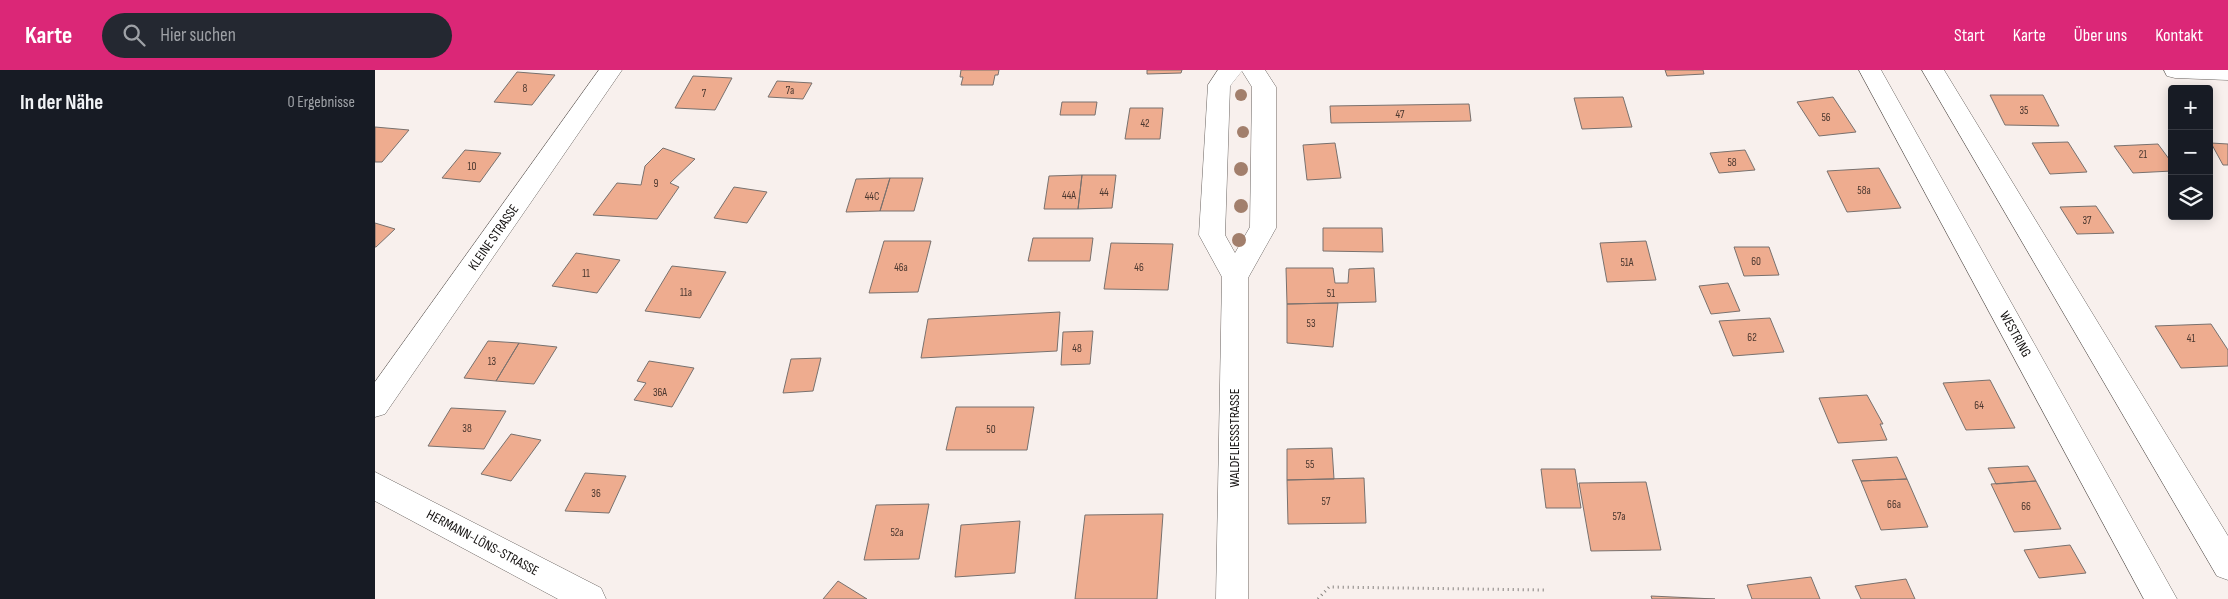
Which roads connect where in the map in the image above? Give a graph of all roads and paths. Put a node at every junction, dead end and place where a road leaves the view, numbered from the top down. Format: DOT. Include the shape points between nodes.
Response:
graph roads {
  1 [pos="611,70"];
  2 [pos="1231,70"];
  3 [pos="1253,70"];
  4 [pos="1870,70"];
  5 [pos="1878,70"];
  6 [pos="1933,70"];
  7 [pos="2175,70"];
  8 [pos="2228,72"];
  9 [pos="1235,277"];
  10 [pos="375,404"];
  11 [pos="375,486"];
  12 [pos="2228,565"];
  13 [pos="1545,590"];
  14 [pos="590,599"];
  15 [pos="1232,599"];
  16 [pos="1318,599"];
  17 [pos="2161,599"];
  1 -- 10 [label="street, KLEINE STRASSE"];
  2 -- 9 [label="street, WALDFLIESSSTRASSE" via="1219,85 1212,235"];
  3 -- 9 [label="street, WALDFLIESSSTRASSE" via="1264,87 1263,228"];
  4 -- 5 [label="street"];
  4 -- 17 [label="street, WESTRING"];
  6 -- 12 [label="street"];
  7 -- 8 [label="street"];
  9 -- 15 [label="street, WALDFLIESSSTRASSE"];
  11 -- 14 [label="street, HERMANN-LÖNS-STRASSE"];
  13 -- 16 [label="path" via="1329,587"];
}
